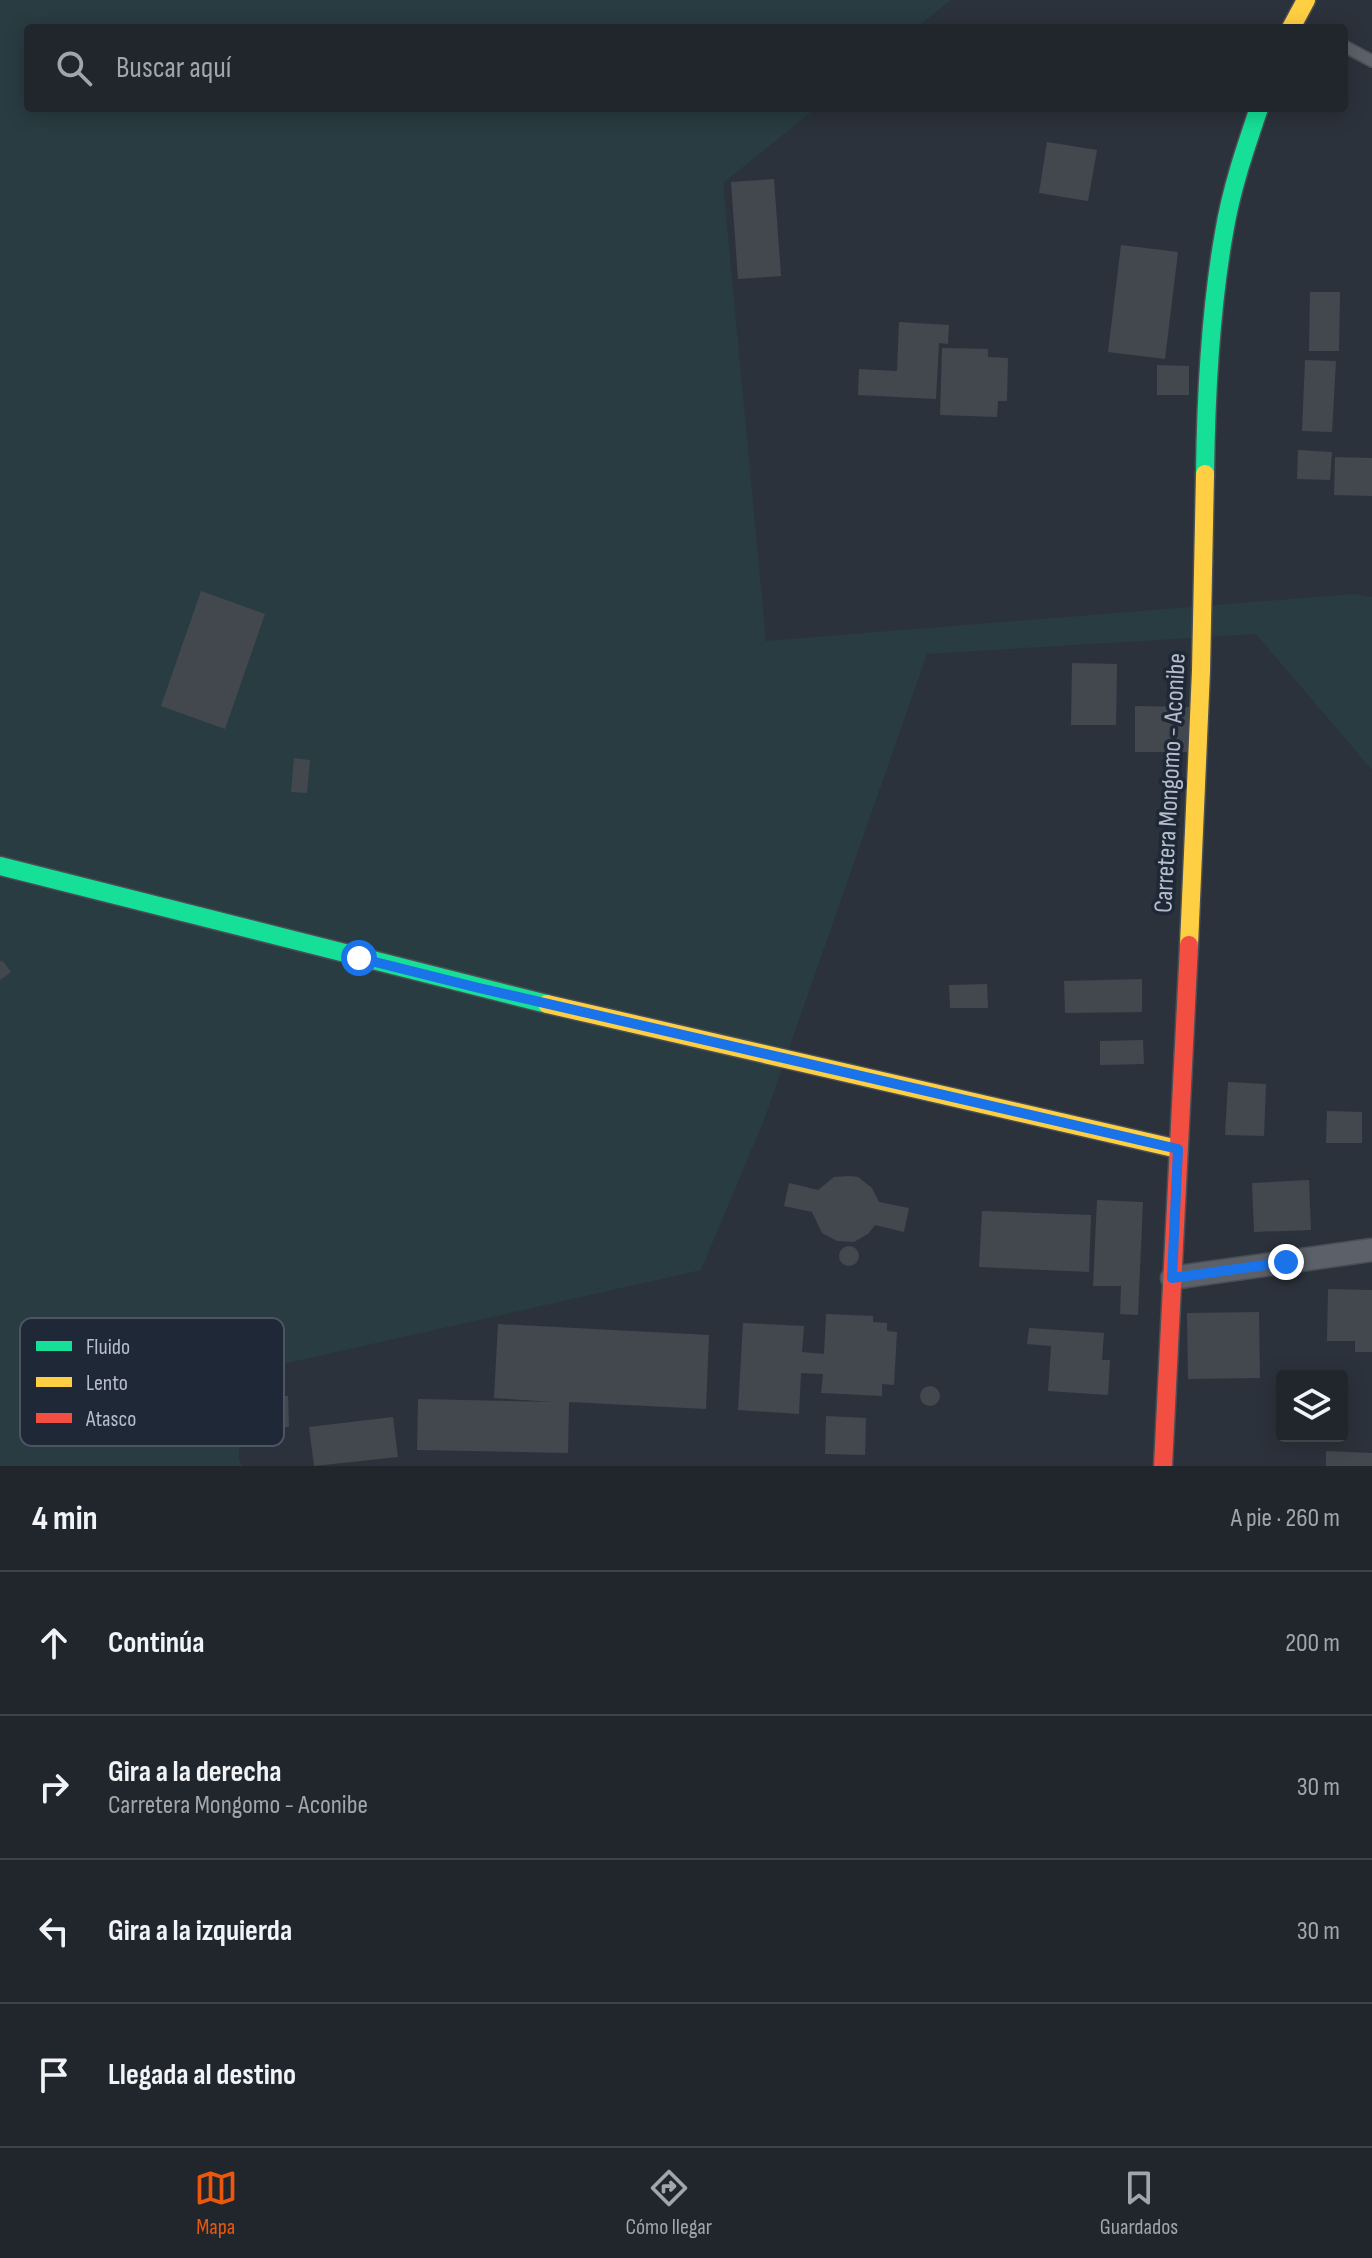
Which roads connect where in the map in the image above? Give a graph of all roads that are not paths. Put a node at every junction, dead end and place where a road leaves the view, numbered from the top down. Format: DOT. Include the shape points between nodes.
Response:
graph roads {
  1 [pos="1306,0"];
  2 [pos="1297,23"];
  3 [pos="1348,48"];
  4 [pos="1372,61"];
  5 [pos="1258,112"];
  6 [pos="0,866"];
  7 [pos="1178,1149"];
  8 [pos="1372,1250"];
  9 [pos="1172,1278"];
  10 [pos="1163,1466"];
  1 -- 2 [label="main road"];
  3 -- 4 [label="lane"];
  5 -- 7 [label="main road, Carretera Mongomo - Aconibe" via="1224,234 1214,320"];
  6 -- 7 [label="main road" via="479,988"];
  7 -- 9 [label="main road, Carretera Mongomo - Aconibe"];
  8 -- 9 [label="street"];
  9 -- 10 [label="main road, Carretera Mongomo - Aconibe"];
}
